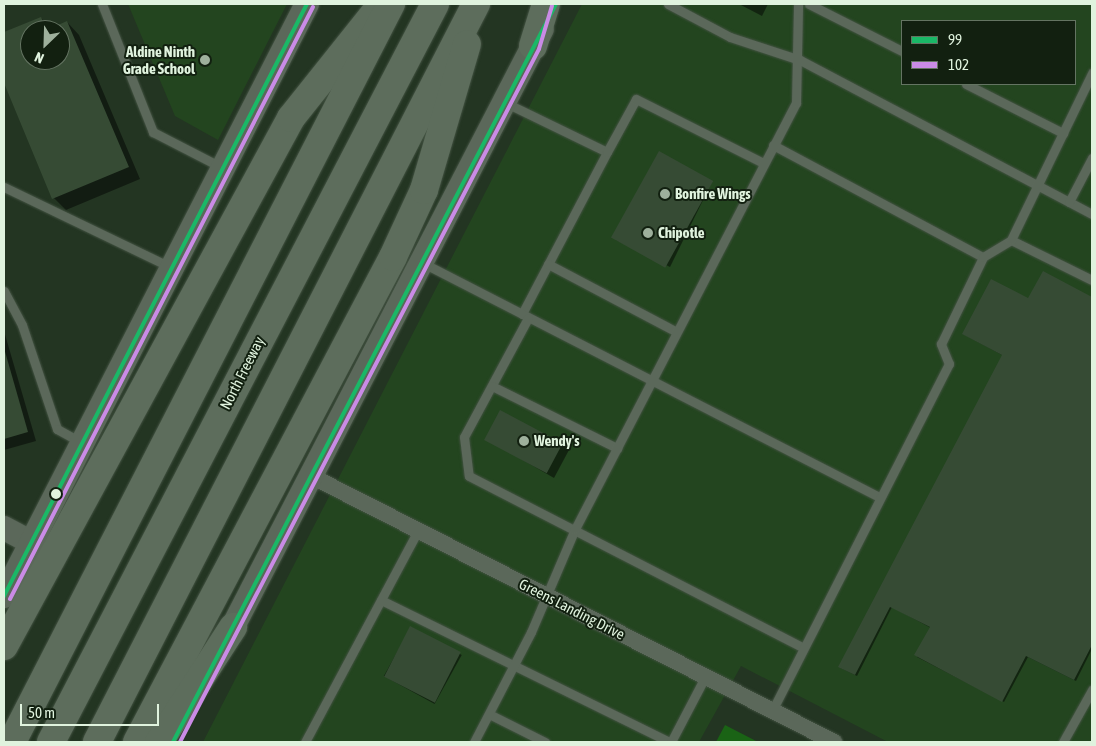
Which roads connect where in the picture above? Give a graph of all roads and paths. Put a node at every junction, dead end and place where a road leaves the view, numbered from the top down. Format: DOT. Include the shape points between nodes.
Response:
graph roads {
  1 [pos="102,4"];
  2 [pos="306,4"];
  3 [pos="383,4"];
  4 [pos="391,4"];
  5 [pos="435,4"];
  6 [pos="477,4"];
  7 [pos="546,4"];
  8 [pos="556,4"];
  9 [pos="668,4"];
  10 [pos="798,4"];
  11 [pos="809,4"];
  12 [pos="533,46"];
  13 [pos="901,50"];
  14 [pos="800,60"];
  15 [pos="1092,73"];
  16 [pos="968,85"];
  17 [pos="1089,87"];
  18 [pos="504,102"];
  19 [pos="1063,134"];
  20 [pos="773,145"];
  21 [pos="607,152"];
  22 [pos="1092,158"];
  23 [pos="763,163"];
  24 [pos="223,168"];
  25 [pos="1038,185"];
  26 [pos="4,187"];
  27 [pos="1069,202"];
  28 [pos="1092,214"];
  29 [pos="1011,240"];
  30 [pos="983,257"];
  31 [pos="421,262"];
  32 [pos="548,264"];
  33 [pos="174,269"];
  34 [pos="1092,280"];
  35 [pos="4,291"];
  36 [pos="525,316"];
  37 [pos="675,331"];
  38 [pos="651,380"];
  39 [pos="492,386"];
  40 [pos="83,444"];
  41 [pos="617,448"];
  42 [pos="311,476"];
  43 [pos="879,497"];
  44 [pos="4,528"];
  45 [pos="575,529"];
  46 [pos="418,530"];
  47 [pos="32,542"];
  48 [pos="544,595"];
  49 [pos="4,596"];
  50 [pos="381,600"];
  51 [pos="233,627"];
  52 [pos="4,646"];
  53 [pos="803,648"];
  54 [pos="512,667"];
  55 [pos="705,677"];
  56 [pos="1092,690"];
  57 [pos="772,711"];
  58 [pos="489,714"];
  59 [pos="12,742"];
  60 [pos="51,742"];
  61 [pos="97,742"];
  62 [pos="137,742"];
  63 [pos="159,742"];
  64 [pos="173,742"];
  65 [pos="305,742"];
  66 [pos="474,742"];
  67 [pos="545,742"];
  68 [pos="670,742"];
  69 [pos="834,742"];
  70 [pos="1063,742"];
  1 -- 24 [label="lane" via="153,132"];
  2 -- 24 [label="main road"];
  3 -- 52 [label="highway" via="291,118"];
  4 -- 59 [label="highway"];
  5 -- 60 [label="highway, North Freeway"];
  6 -- 61 [label="highway"];
  6 -- 62 [label="highway" via="448,120 424,190"];
  7 -- 12 [label="highway"];
  8 -- 12 [label="main road"];
  9 -- 14 [label="lane" via="730,37"];
  10 -- 14 [label="lane" via="794,33"];
  11 -- 13 [label="lane"];
  12 -- 18 [label="main road"];
  14 -- 20 [label="lane" via="796,103"];
  14 -- 25 [label="lane"];
  15 -- 17 [label="lane"];
  16 -- 19 [label="lane"];
  17 -- 19 [label="lane"];
  18 -- 21 [label="lane"];
  18 -- 31 [label="main road"];
  19 -- 25 [label="lane"];
  20 -- 23 [label="lane"];
  20 -- 30 [label="lane"];
  21 -- 23 [label="lane" via="636,99"];
  21 -- 32 [label="lane"];
  22 -- 27 [label="lane"];
  23 -- 37 [label="lane"];
  24 -- 33 [label="main road"];
  25 -- 27 [label="lane"];
  25 -- 29 [label="lane"];
  26 -- 33 [label="lane"];
  27 -- 28 [label="lane"];
  29 -- 30 [label="lane"];
  29 -- 34 [label="lane"];
  30 -- 43 [label="lane" via="941,344 949,364"];
  31 -- 36 [label="lane"];
  31 -- 42 [label="main road"];
  32 -- 36 [label="lane"];
  32 -- 37 [label="lane"];
  33 -- 40 [label="main road"];
  35 -- 40 [label="lane" via="22,325 57,429"];
  36 -- 38 [label="lane"];
  36 -- 39 [label="lane"];
  37 -- 38 [label="lane"];
  38 -- 41 [label="lane"];
  38 -- 43 [label="lane"];
  39 -- 41 [label="lane"];
  39 -- 45 [label="lane" via="464,437 469,476"];
  40 -- 47 [label="main road"];
  41 -- 45 [label="lane"];
  42 -- 46 [label="street, Greens Landing Drive"];
  42 -- 51 [label="main road"];
  43 -- 53 [label="lane"];
  44 -- 47 [label="main road"];
  45 -- 48 [label="lane"];
  45 -- 53 [label="lane"];
  46 -- 48 [label="street, Greens Landing Drive"];
  46 -- 50 [label="lane"];
  47 -- 49 [label="main road"];
  48 -- 54 [label="lane"];
  48 -- 55 [label="street, Greens Landing Drive"];
  50 -- 54 [label="lane"];
  50 -- 65 [label="lane"];
  51 -- 63 [label="highway"];
  51 -- 64 [label="main road"];
  53 -- 57 [label="lane"];
  54 -- 58 [label="lane"];
  54 -- 68 [label="lane"];
  55 -- 57 [label="street, Greens Landing Drive"];
  55 -- 68 [label="lane"];
  56 -- 70 [label="lane"];
  57 -- 69 [label="street, Greens Landing Drive"];
  58 -- 66 [label="lane"];
  58 -- 67 [label="lane"];
}
